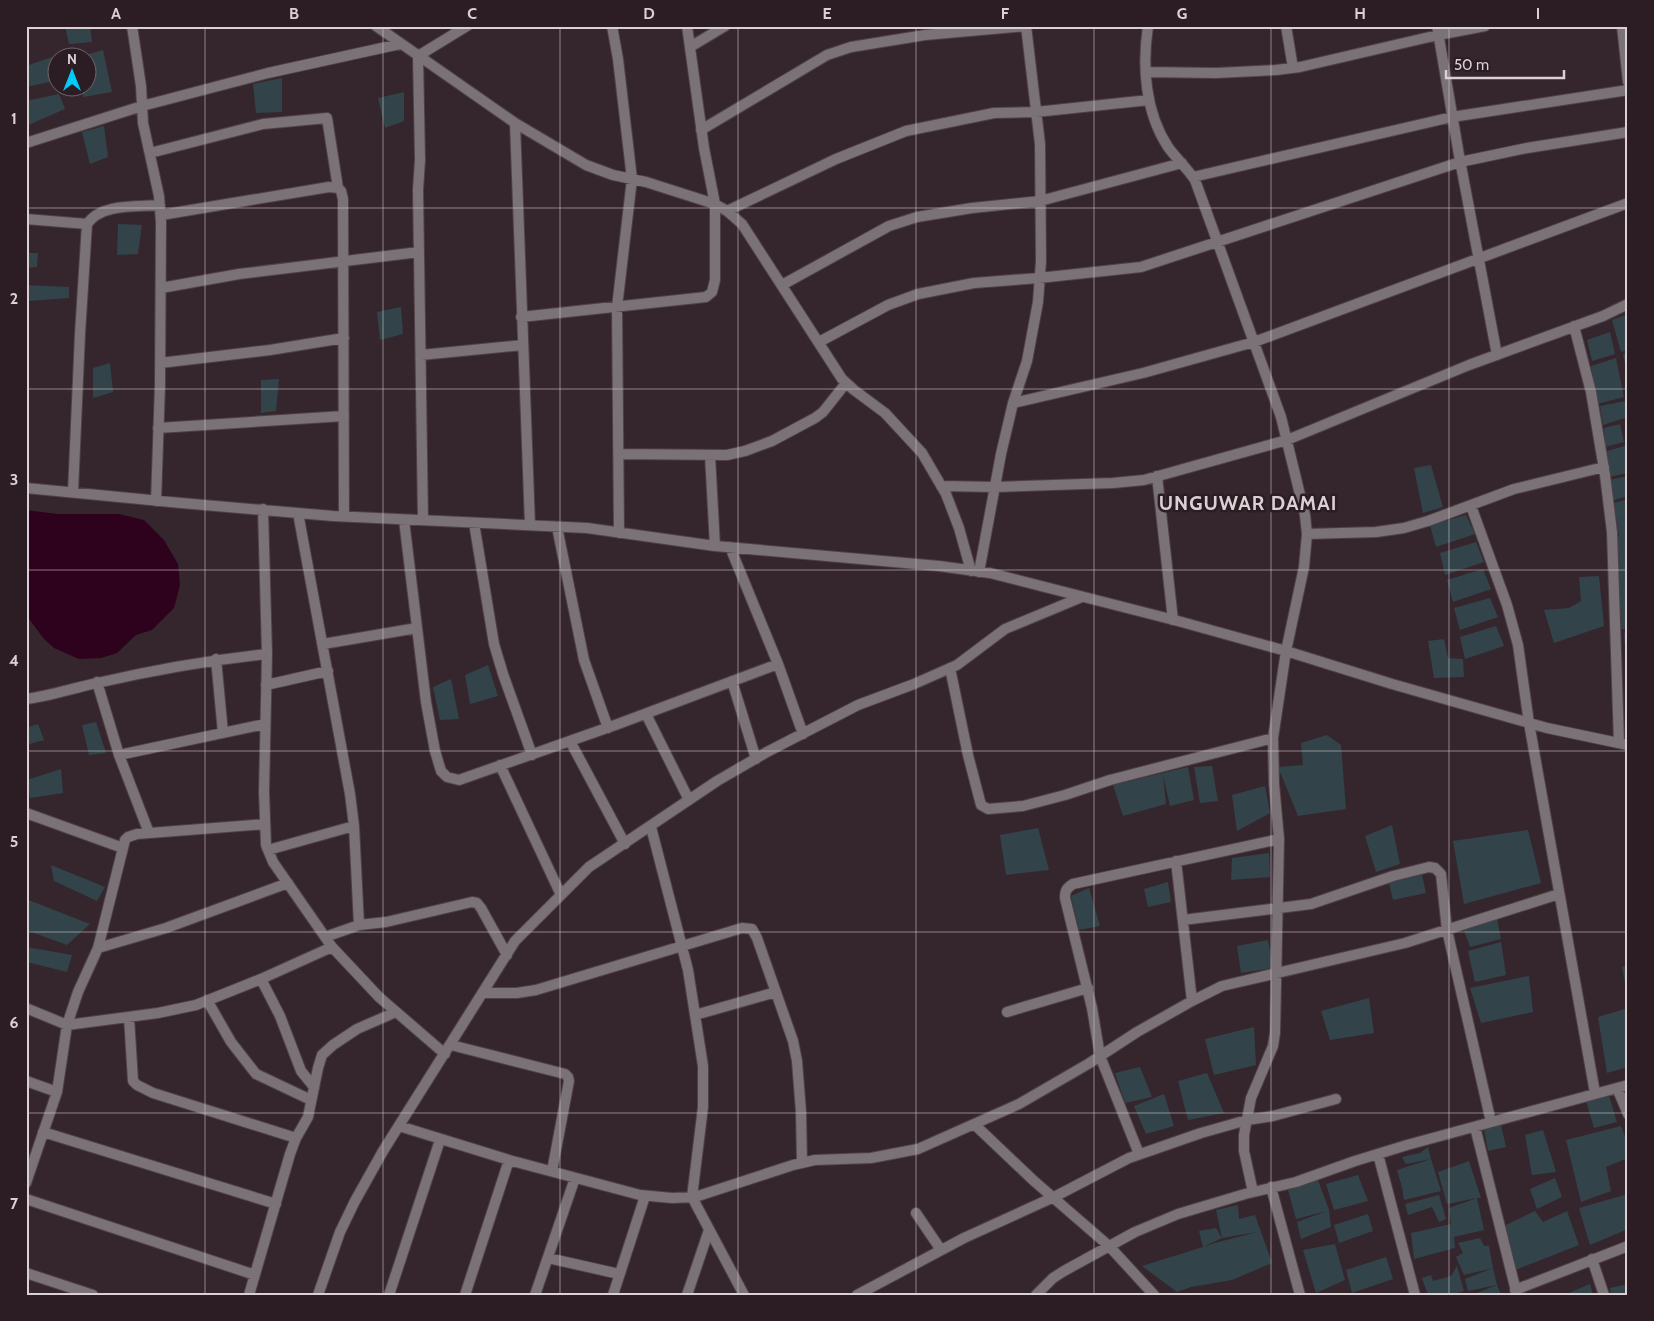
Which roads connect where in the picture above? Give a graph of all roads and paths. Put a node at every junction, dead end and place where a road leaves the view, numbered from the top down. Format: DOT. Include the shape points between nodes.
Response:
graph roads {
  1 [pos="132,26"];
  2 [pos="376,26"];
  3 [pos="467,26"];
  4 [pos="612,26"];
  5 [pos="687,26"];
  6 [pos="725,26"];
  7 [pos="1025,26"];
  8 [pos="1148,26"];
  9 [pos="1286,26"];
  10 [pos="1485,26"];
  11 [pos="1622,26"];
  12 [pos="1437,31"];
  13 [pos="400,44"];
  14 [pos="690,47"];
  15 [pos="418,56"];
  16 [pos="1293,68"];
  17 [pos="1146,72"];
  18 [pos="1628,82"];
  19 [pos="1628,90"];
  20 [pos="1149,100"];
  21 [pos="142,106"];
  22 [pos="1036,112"];
  23 [pos="1452,117"];
  24 [pos="515,123"];
  25 [pos="701,130"];
  26 [pos="1628,132"];
  27 [pos="26,143"];
  28 [pos="150,154"];
  29 [pos="1460,162"];
  30 [pos="1182,163"];
  31 [pos="1193,177"];
  32 [pos="632,179"];
  33 [pos="338,188"];
  34 [pos="1040,201"];
  35 [pos="1628,203"];
  36 [pos="715,204"];
  37 [pos="160,210"];
  38 [pos="727,211"];
  39 [pos="26,219"];
  40 [pos="87,224"];
  41 [pos="1218,242"];
  42 [pos="419,252"];
  43 [pos="1479,258"];
  44 [pos="343,260"];
  45 [pos="1039,278"];
  46 [pos="782,285"];
  47 [pos="161,288"];
  48 [pos="1628,304"];
  49 [pos="617,307"];
  50 [pos="521,317"];
  51 [pos="1574,326"];
  52 [pos="344,338"];
  53 [pos="819,342"];
  54 [pos="1254,342"];
  55 [pos="522,346"];
  56 [pos="421,355"];
  57 [pos="1496,355"];
  58 [pos="160,363"];
  59 [pos="846,383"];
  60 [pos="1013,403"];
  61 [pos="344,416"];
  62 [pos="158,428"];
  63 [pos="1287,440"];
  64 [pos="618,454"];
  65 [pos="710,455"];
  66 [pos="1604,467"];
  67 [pos="1157,476"];
  68 [pos="941,486"];
  69 [pos="995,487"];
  70 [pos="26,488"];
  71 [pos="73,492"];
  72 [pos="156,501"];
  73 [pos="1471,506"];
  74 [pos="263,509"];
  75 [pos="298,513"];
  76 [pos="344,516"];
  77 [pos="404,520"];
  78 [pos="423,520"];
  79 [pos="474,523"];
  80 [pos="530,526"];
  81 [pos="557,527"];
  82 [pos="619,533"];
  83 [pos="1306,534"];
  84 [pos="715,546"];
  85 [pos="730,547"];
  86 [pos="975,571"];
  87 [pos="1082,597"];
  88 [pos="1173,620"];
  89 [pos="417,628"];
  90 [pos="323,644"];
  91 [pos="1286,651"];
  92 [pos="267,654"];
  93 [pos="216,659"];
  94 [pos="778,664"];
  95 [pos="950,668"];
  96 [pos="328,671"];
  97 [pos="732,681"];
  98 [pos="97,682"];
  99 [pos="266,685"];
  100 [pos="26,700"];
  101 [pos="646,714"];
  102 [pos="1529,723"];
  103 [pos="265,724"];
  104 [pos="608,728"];
  105 [pos="223,733"];
  106 [pos="803,734"];
  107 [pos="1273,738"];
  108 [pos="570,741"];
  109 [pos="1623,744"];
  110 [pos="119,755"];
  111 [pos="532,755"];
  112 [pos="756,759"];
  113 [pos="500,766"];
  114 [pos="689,800"];
  115 [pos="26,813"];
  116 [pos="265,824"];
  117 [pos="354,826"];
  118 [pos="651,827"];
  119 [pos="149,833"];
  120 [pos="1280,839"];
  121 [pos="625,844"];
  122 [pos="123,848"];
  123 [pos="268,850"];
  124 [pos="1176,862"];
  125 [pos="288,884"];
  126 [pos="1559,894"];
  127 [pos="561,895"];
  128 [pos="1278,909"];
  129 [pos="1183,920"];
  130 [pos="359,925"];
  131 [pos="1447,930"];
  132 [pos="325,938"];
  133 [pos="332,947"];
  134 [pos="682,947"];
  135 [pos="98,948"];
  136 [pos="507,955"];
  137 [pos="1275,974"];
  138 [pos="261,980"];
  139 [pos="1088,988"];
  140 [pos="776,992"];
  141 [pos="483,993"];
  142 [pos="207,1000"];
  143 [pos="1192,1000"];
  144 [pos="26,1008"];
  145 [pos="396,1012"];
  146 [pos="1007,1012"];
  147 [pos="695,1015"];
  148 [pos="129,1017"];
  149 [pos="67,1025"];
  150 [pos="448,1049"];
  151 [pos="1100,1056"];
  152 [pos="26,1081"];
  153 [pos="1628,1086"];
  154 [pos="314,1087"];
  155 [pos="1617,1088"];
  156 [pos="57,1092"];
  157 [pos="1595,1093"];
  158 [pos="1336,1099"];
  159 [pos="311,1100"];
  160 [pos="1628,1114"];
  161 [pos="1246,1120"];
  162 [pos="1492,1122"];
  163 [pos="975,1125"];
  164 [pos="399,1126"];
  165 [pos="1475,1127"];
  166 [pos="43,1132"];
  167 [pos="296,1138"];
  168 [pos="440,1140"];
  169 [pos="1139,1154"];
  170 [pos="1378,1154"];
  171 [pos="509,1160"];
  172 [pos="30,1161"];
  173 [pos="802,1163"];
  174 [pos="552,1172"];
  175 [pos="575,1178"];
  176 [pos="26,1184"];
  177 [pos="1271,1187"];
  178 [pos="1253,1192"];
  179 [pos="645,1196"];
  180 [pos="692,1197"];
  181 [pos="1054,1197"];
  182 [pos="26,1199"];
  183 [pos="276,1204"];
  184 [pos="916,1213"];
  185 [pos="710,1230"];
  186 [pos="1109,1246"];
  187 [pos="1628,1246"];
  188 [pos="941,1250"];
  189 [pos="548,1258"];
  190 [pos="1592,1259"];
  191 [pos="26,1273"];
  192 [pos="619,1274"];
  193 [pos="255,1275"];
  194 [pos="1516,1292"];
  195 [pos="93,1295"];
  196 [pos="249,1295"];
  197 [pos="318,1295"];
  198 [pos="389,1295"];
  199 [pos="465,1295"];
  200 [pos="535,1295"];
  201 [pos="613,1295"];
  202 [pos="687,1295"];
  203 [pos="744,1295"];
  204 [pos="857,1295"];
  205 [pos="1036,1295"];
  206 [pos="1154,1295"];
  207 [pos="1300,1295"];
  208 [pos="1415,1295"];
  209 [pos="1604,1295"];
  1 -- 21 [label="street"];
  2 -- 13 [label="street"];
  3 -- 15 [label="street"];
  4 -- 32 [label="street"];
  5 -- 14 [label="street"];
  6 -- 14 [label="street"];
  7 -- 22 [label="street"];
  7 -- 25 [label="street" via="925,36 852,47 827,55"];
  8 -- 17 [label="street"];
  9 -- 16 [label="street"];
  10 -- 12 [label="street"];
  11 -- 18 [label="street"];
  12 -- 16 [label="street"];
  12 -- 23 [label="street"];
  13 -- 15 [label="street"];
  13 -- 21 [label="street" via="268,73"];
  14 -- 25 [label="street"];
  15 -- 24 [label="street"];
  15 -- 42 [label="street"];
  16 -- 17 [label="street" via="1216,73"];
  17 -- 20 [label="street"];
  19 -- 23 [label="street"];
  20 -- 22 [label="street"];
  20 -- 30 [label="street" via="1168,148"];
  21 -- 27 [label="street"];
  21 -- 28 [label="street"];
  22 -- 34 [label="street" via="1040,144"];
  22 -- 38 [label="street" via="994,113 906,131 836,159"];
  23 -- 29 [label="street"];
  23 -- 31 [label="street"];
  24 -- 32 [label="street" via="586,165"];
  24 -- 50 [label="street"];
  25 -- 36 [label="street"];
  26 -- 29 [label="street"];
  28 -- 33 [label="street" via="263,124 327,118"];
  28 -- 37 [label="street"];
  29 -- 41 [label="street"];
  29 -- 43 [label="street"];
  30 -- 31 [label="street"];
  30 -- 34 [label="street"];
  31 -- 41 [label="street"];
  32 -- 36 [label="street"];
  32 -- 49 [label="street"];
  33 -- 37 [label="street"];
  33 -- 44 [label="street" via="343,199"];
  34 -- 45 [label="street"];
  34 -- 46 [label="street" via="917,217 889,226"];
  35 -- 43 [label="street"];
  36 -- 38 [label="street"];
  36 -- 49 [label="street" via="715,280 712,292 706,298"];
  37 -- 40 [label="street" via="121,207 100,212"];
  37 -- 47 [label="street"];
  38 -- 46 [label="street" via="742,224"];
  39 -- 40 [label="street"];
  40 -- 71 [label="street"];
  41 -- 45 [label="street" via="1141,267"];
  41 -- 54 [label="street"];
  42 -- 44 [label="street"];
  42 -- 56 [label="street"];
  43 -- 54 [label="street"];
  43 -- 57 [label="street"];
  44 -- 47 [label="street"];
  44 -- 52 [label="street"];
  45 -- 53 [label="street" via="974,283 918,294 888,305"];
  45 -- 60 [label="street" via="1027,361"];
  46 -- 53 [label="street"];
  47 -- 58 [label="street"];
  48 -- 51 [label="street"];
  49 -- 50 [label="street"];
  49 -- 64 [label="street"];
  50 -- 55 [label="street"];
  51 -- 57 [label="street"];
  51 -- 66 [label="street" via="1591,392"];
  52 -- 58 [label="street"];
  52 -- 61 [label="street"];
  53 -- 59 [label="street"];
  54 -- 60 [label="street" via="1143,373"];
  54 -- 63 [label="street"];
  55 -- 56 [label="street"];
  55 -- 80 [label="street"];
  56 -- 78 [label="street"];
  57 -- 63 [label="street"];
  58 -- 62 [label="street"];
  59 -- 65 [label="street" via="823,412 781,437 745,451"];
  59 -- 68 [label="street" via="891,419 922,453"];
  60 -- 69 [label="street"];
  61 -- 62 [label="street"];
  61 -- 76 [label="street"];
  62 -- 72 [label="street"];
  63 -- 67 [label="street"];
  63 -- 83 [label="street"];
  64 -- 65 [label="street"];
  64 -- 82 [label="street"];
  65 -- 84 [label="street"];
  66 -- 73 [label="street" via="1514,489"];
  66 -- 109 [label="street" via="1612,532"];
  67 -- 69 [label="street" via="1113,483"];
  67 -- 88 [label="street"];
  68 -- 69 [label="street"];
  68 -- 86 [label="street"];
  69 -- 86 [label="street"];
  70 -- 71 [label="street"];
  71 -- 72 [label="street"];
  72 -- 74 [label="street"];
  73 -- 83 [label="street" via="1404,528"];
  73 -- 102 [label="street" via="1518,645"];
  74 -- 75 [label="street"];
  74 -- 92 [label="street"];
  75 -- 76 [label="street"];
  75 -- 90 [label="street"];
  76 -- 77 [label="street"];
  77 -- 78 [label="street"];
  77 -- 89 [label="street"];
  78 -- 79 [label="street"];
  79 -- 80 [label="street"];
  79 -- 111 [label="street" via="494,644"];
  80 -- 81 [label="street"];
  81 -- 82 [label="street"];
  81 -- 104 [label="street" via="584,660"];
  82 -- 84 [label="street"];
  83 -- 91 [label="street" via="1304,567"];
  84 -- 85 [label="street"];
  85 -- 86 [label="street"];
  85 -- 94 [label="street"];
  86 -- 87 [label="street"];
  87 -- 88 [label="street"];
  87 -- 95 [label="street" via="1005,629"];
  88 -- 91 [label="street"];
  89 -- 90 [label="street"];
  89 -- 113 [label="street" via="426,702 441,771 459,780"];
  90 -- 96 [label="street"];
  91 -- 102 [label="street"];
  91 -- 107 [label="street"];
  92 -- 93 [label="street"];
  92 -- 99 [label="street"];
  93 -- 98 [label="street"];
  93 -- 105 [label="street"];
  94 -- 97 [label="street"];
  94 -- 106 [label="street"];
  95 -- 106 [label="street" via="858,705"];
  95 -- 107 [label="street" via="978,796 981,805 988,808 1023,806"];
  96 -- 99 [label="street"];
  96 -- 117 [label="street"];
  97 -- 101 [label="street"];
  97 -- 112 [label="street"];
  98 -- 100 [label="street"];
  98 -- 110 [label="street"];
  99 -- 103 [label="street"];
  101 -- 104 [label="street"];
  101 -- 114 [label="street"];
  102 -- 109 [label="street"];
  102 -- 126 [label="street"];
  103 -- 105 [label="street"];
  103 -- 116 [label="street"];
  104 -- 108 [label="street"];
  105 -- 110 [label="street"];
  106 -- 112 [label="street"];
  107 -- 120 [label="street"];
  108 -- 111 [label="street"];
  108 -- 121 [label="street"];
  110 -- 119 [label="street"];
  111 -- 113 [label="street"];
  112 -- 114 [label="street"];
  113 -- 127 [label="street"];
  114 -- 118 [label="street"];
  115 -- 122 [label="street"];
  116 -- 119 [label="street"];
  116 -- 123 [label="street"];
  117 -- 123 [label="street"];
  117 -- 130 [label="street"];
  118 -- 121 [label="street"];
  118 -- 134 [label="street"];
  119 -- 122 [label="street" via="128,837"];
  120 -- 124 [label="street"];
  120 -- 128 [label="street"];
  121 -- 127 [label="street" via="590,867"];
  122 -- 135 [label="street"];
  123 -- 125 [label="street"];
  124 -- 129 [label="street"];
  124 -- 139 [label="street" via="1067,887 1065,898"];
  125 -- 132 [label="street"];
  125 -- 135 [label="street" via="166,928"];
  126 -- 131 [label="street"];
  126 -- 157 [label="street"];
  127 -- 136 [label="street" via="515,941"];
  128 -- 129 [label="street"];
  128 -- 131 [label="street" via="1311,904 1429,867 1441,874"];
  128 -- 137 [label="street"];
  129 -- 143 [label="street"];
  130 -- 132 [label="street"];
  130 -- 136 [label="street" via="477,903"];
  131 -- 137 [label="street"];
  131 -- 162 [label="street"];
  132 -- 133 [label="street"];
  133 -- 138 [label="street"];
  133 -- 145 [label="street"];
  134 -- 140 [label="street" via="742,928 752,929"];
  134 -- 141 [label="street" via="536,990"];
  134 -- 147 [label="street"];
  135 -- 149 [label="street"];
  136 -- 141 [label="street"];
  137 -- 143 [label="street" via="1222,986"];
  137 -- 161 [label="street" via="1273,1046 1251,1098"];
  138 -- 142 [label="street"];
  138 -- 154 [label="street" via="280,1016 301,1071"];
  139 -- 146 [label="street"];
  139 -- 151 [label="street"];
  140 -- 147 [label="street"];
  140 -- 173 [label="street" via="796,1061"];
  141 -- 150 [label="street"];
  142 -- 148 [label="street" via="196,1005"];
  142 -- 159 [label="street" via="231,1042 256,1074"];
  143 -- 151 [label="street"];
  144 -- 149 [label="street"];
  145 -- 150 [label="street"];
  145 -- 154 [label="street" via="357,1029 322,1055"];
  147 -- 180 [label="street" via="703,1066 703,1107"];
  148 -- 149 [label="street"];
  148 -- 167 [label="street" via="133,1081 137,1085 153,1093"];
  149 -- 156 [label="street"];
  150 -- 164 [label="street"];
  150 -- 174 [label="street" via="568,1077"];
  151 -- 163 [label="street" via="1019,1104"];
  151 -- 169 [label="street"];
  152 -- 156 [label="street"];
  153 -- 155 [label="street"];
  154 -- 159 [label="street"];
  155 -- 157 [label="street"];
  155 -- 160 [label="street"];
  156 -- 166 [label="street"];
  157 -- 162 [label="street"];
  158 -- 161 [label="street"];
  159 -- 167 [label="street" via="308,1117"];
  161 -- 169 [label="street"];
  161 -- 178 [label="street" via="1244,1151"];
  162 -- 165 [label="street"];
  163 -- 173 [label="street" via="918,1149 871,1158"];
  163 -- 181 [label="street"];
  164 -- 168 [label="street"];
  164 -- 197 [label="street" via="354,1201"];
  165 -- 170 [label="street"];
  165 -- 194 [label="street"];
  166 -- 172 [label="street"];
  166 -- 183 [label="street"];
  167 -- 183 [label="street"];
  168 -- 171 [label="street"];
  168 -- 198 [label="street"];
  169 -- 181 [label="street"];
  170 -- 177 [label="street" via="1296,1182"];
  170 -- 208 [label="street"];
  171 -- 174 [label="street"];
  171 -- 199 [label="street"];
  172 -- 176 [label="street"];
  173 -- 180 [label="street"];
  174 -- 175 [label="street"];
  175 -- 179 [label="street"];
  175 -- 189 [label="street"];
  177 -- 178 [label="street"];
  177 -- 207 [label="street"];
  178 -- 186 [label="street" via="1178,1214"];
  179 -- 180 [label="street"];
  179 -- 192 [label="street"];
  180 -- 185 [label="street"];
  181 -- 186 [label="street"];
  181 -- 188 [label="street"];
  182 -- 193 [label="street"];
  183 -- 193 [label="street"];
  184 -- 188 [label="street"];
  185 -- 202 [label="street"];
  185 -- 203 [label="street"];
  186 -- 205 [label="street" via="1053,1278"];
  186 -- 206 [label="street"];
  187 -- 190 [label="street"];
  188 -- 204 [label="street"];
  189 -- 192 [label="street"];
  189 -- 200 [label="street"];
  190 -- 194 [label="street"];
  190 -- 209 [label="street"];
  191 -- 195 [label="street"];
  192 -- 201 [label="street"];
  193 -- 196 [label="street"];
}
